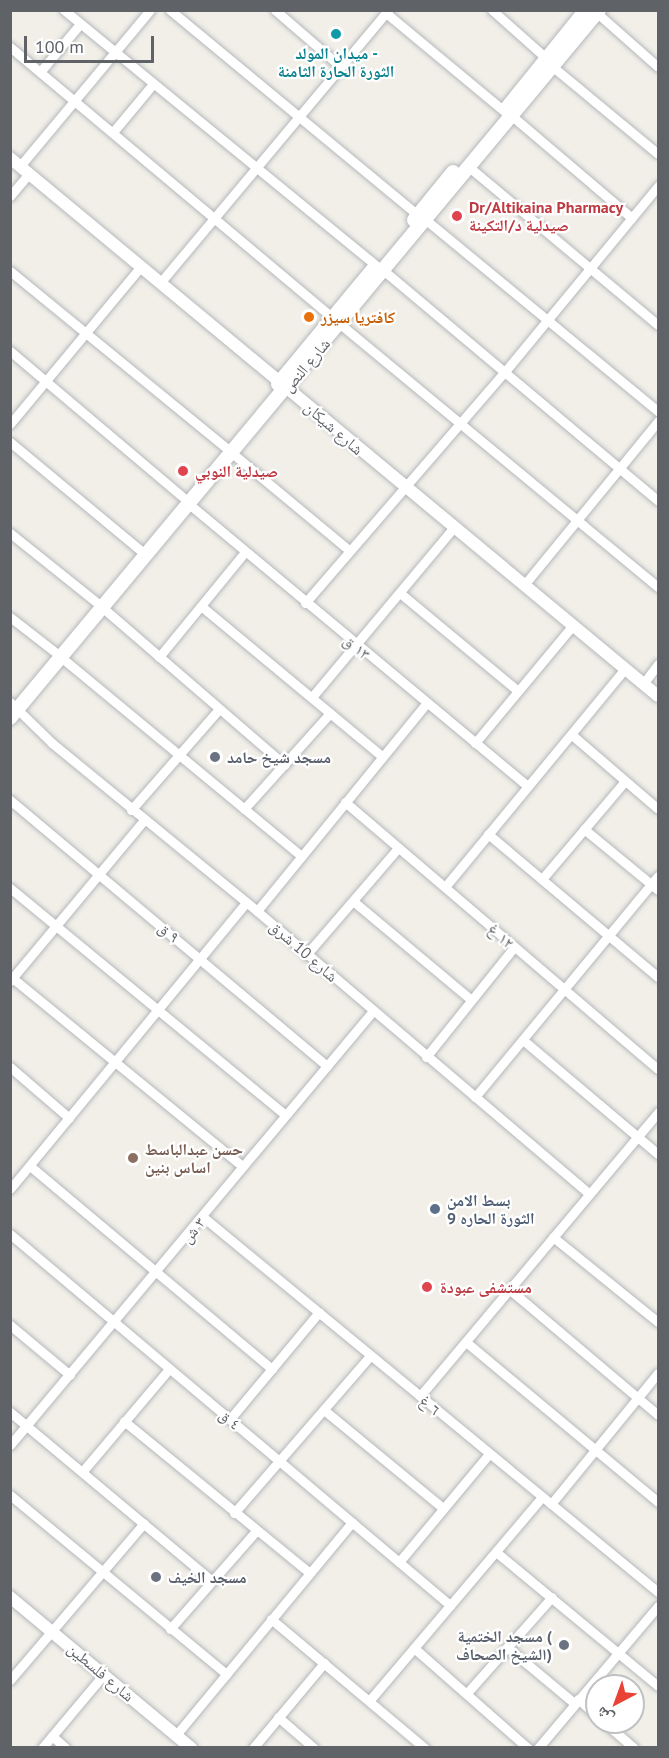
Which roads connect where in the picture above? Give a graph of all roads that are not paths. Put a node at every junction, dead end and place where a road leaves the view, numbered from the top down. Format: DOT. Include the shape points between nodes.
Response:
graph roads {
  1 [pos="64,10"];
  2 [pos="150,10"];
  3 [pos="170,10"];
  4 [pos="275,10"];
  5 [pos="492,10"];
  6 [pos="594,11"];
  7 [pos="387,12"];
  8 [pos="80,24"];
  9 [pos="10,47"];
  10 [pos="115,52"];
  11 [pos="550,63"];
  12 [pos="341,67"];
  13 [pos="658,67"];
  14 [pos="40,72"];
  15 [pos="153,84"];
  16 [pos="74,100"];
  17 [pos="508,113"];
  18 [pos="298,118"];
  19 [pos="112,132"];
  20 [pos="658,154"];
  21 [pos="20,166"];
  22 [pos="469,167"];
  23 [pos="254,168"];
  24 [pos="658,186"];
  25 [pos="10,196"];
  26 [pos="422,217"];
  27 [pos="214,218"];
  28 [pos="632,218"];
  29 [pos="141,266"];
  30 [pos="380,268"];
  31 [pos="589,269"];
  32 [pos="10,271"];
  33 [pos="160,283"];
  34 [pos="336,320"];
  35 [pos="547,320"];
  36 [pos="658,326"];
  37 [pos="86,332"];
  38 [pos="10,351"];
  39 [pos="503,374"];
  40 [pos="46,381"];
  41 [pos="284,385"];
  42 [pos="658,411"];
  43 [pos="658,421"];
  44 [pos="461,423"];
  45 [pos="10,424"];
  46 [pos="10,442"];
  47 [pos="228,450"];
  48 [pos="619,467"];
  49 [pos="405,486"];
  50 [pos="186,501"];
  51 [pos="658,501"];
  52 [pos="578,519"];
  53 [pos="455,526"];
  54 [pos="10,533"];
  55 [pos="140,550"];
  56 [pos="349,550"];
  57 [pos="245,552"];
  58 [pos="524,585"];
  59 [pos="658,587"];
  60 [pos="400,593"];
  61 [pos="305,603"];
  62 [pos="100,605"];
  63 [pos="201,606"];
  64 [pos="10,617"];
  65 [pos="573,625"];
  66 [pos="356,645"];
  67 [pos="58,655"];
  68 [pos="159,657"];
  69 [pos="658,664"];
  70 [pos="626,669"];
  71 [pos="643,684"];
  72 [pos="518,691"];
  73 [pos="658,696"];
  74 [pos="312,697"];
  75 [pos="426,704"];
  76 [pos="12,707"];
  77 [pos="219,709"];
  78 [pos="330,713"];
  79 [pos="572,735"];
  80 [pos="476,742"];
  81 [pos="179,756"];
  82 [pos="383,757"];
  83 [pos="285,765"];
  84 [pos="625,781"];
  85 [pos="528,786"];
  86 [pos="10,800"];
  87 [pos="345,802"];
  88 [pos="244,809"];
  89 [pos="658,809"];
  90 [pos="131,810"];
  91 [pos="144,820"];
  92 [pos="584,830"];
  93 [pos="488,834"];
  94 [pos="398,848"];
  95 [pos="301,856"];
  96 [pos="98,873"];
  97 [pos="658,876"];
  98 [pos="542,879"];
  99 [pos="445,887"];
  100 [pos="655,887"];
  101 [pos="10,888"];
  102 [pos="353,901"];
  103 [pos="246,903"];
  104 [pos="257,911"];
  105 [pos="56,925"];
  106 [pos="609,937"];
  107 [pos="514,947"];
  108 [pos="306,955"];
  109 [pos="201,959"];
  110 [pos="658,977"];
  111 [pos="11,978"];
  112 [pos="565,989"];
  113 [pos="470,999"];
  114 [pos="160,1010"];
  115 [pos="372,1012"];
  116 [pos="523,1040"];
  117 [pos="426,1057"];
  118 [pos="116,1062"];
  119 [pos="327,1066"];
  120 [pos="10,1067"];
  121 [pos="658,1069"];
  122 [pos="475,1097"];
  123 [pos="658,1112"];
  124 [pos="284,1114"];
  125 [pos="69,1118"];
  126 [pos="637,1136"];
  127 [pos="658,1154"];
  128 [pos="30,1166"];
  129 [pos="242,1166"];
  130 [pos="10,1189"];
  131 [pos="589,1194"];
  132 [pos="203,1217"];
  133 [pos="10,1234"];
  134 [pos="553,1237"];
  135 [pos="158,1272"];
  136 [pos="509,1290"];
  137 [pos="319,1312"];
  138 [pos="658,1322"];
  139 [pos="115,1323"];
  140 [pos="10,1325"];
  141 [pos="466,1342"];
  142 [pos="370,1356"];
  143 [pos="169,1369"];
  144 [pos="272,1369"];
  145 [pos="658,1373"];
  146 [pos="70,1375"];
  147 [pos="420,1396"];
  148 [pos="638,1398"];
  149 [pos="324,1410"];
  150 [pos="10,1412"];
  151 [pos="658,1415"];
  152 [pos="230,1419"];
  153 [pos="124,1421"];
  154 [pos="26,1426"];
  155 [pos="10,1445"];
  156 [pos="596,1448"];
  157 [pos="489,1454"];
  158 [pos="280,1460"];
  159 [pos="82,1472"];
  160 [pos="10,1495"];
  161 [pos="542,1497"];
  162 [pos="658,1502"];
  163 [pos="550,1504"];
  164 [pos="442,1508"];
  165 [pos="234,1513"];
  166 [pos="144,1522"];
  167 [pos="352,1522"];
  168 [pos="256,1532"];
  169 [pos="496,1552"];
  170 [pos="399,1562"];
  171 [pos="104,1573"];
  172 [pos="310,1573"];
  173 [pos="212,1581"];
  174 [pos="657,1587"];
  175 [pos="10,1597"];
  176 [pos="552,1597"];
  177 [pos="450,1605"];
  178 [pos="658,1606"];
  179 [pos="271,1619"];
  180 [pos="170,1629"];
  181 [pos="52,1631"];
  182 [pos="507,1647"];
  183 [pos="414,1648"];
  184 [pos="618,1653"];
  185 [pos="324,1663"];
  186 [pos="104,1674"];
  187 [pos="226,1674"];
  188 [pos="10,1680"];
  189 [pos="658,1686"];
  190 [pos="467,1693"];
  191 [pos="369,1701"];
  192 [pos="576,1701"];
  193 [pos="585,1707"];
  194 [pos="278,1717"];
  195 [pos="618,1734"];
  196 [pos="176,1735"];
  197 [pos="52,1736"];
  198 [pos="42,1748"];
  199 [pos="66,1748"];
  200 [pos="191,1748"];
  201 [pos="253,1748"];
  202 [pos="314,1748"];
  203 [pos="425,1748"];
  204 [pos="528,1748"];
  205 [pos="538,1748"];
  206 [pos="634,1748"];
  1 -- 8 [label="street"];
  2 -- 10 [label="street"];
  3 -- 18 [label="street"];
  4 -- 12 [label="street"];
  5 -- 11 [label="street"];
  6 -- 11 [label="main road, شارع النص"];
  6 -- 13 [label="street"];
  7 -- 12 [label="street"];
  7 -- 17 [label="street"];
  8 -- 10 [label="street"];
  8 -- 14 [label="street"];
  9 -- 14 [label="street"];
  10 -- 15 [label="street"];
  10 -- 16 [label="street"];
  11 -- 17 [label="main road, شارع النص"];
  11 -- 20 [label="street"];
  12 -- 18 [label="street"];
  14 -- 16 [label="street"];
  15 -- 19 [label="street"];
  15 -- 23 [label="street"];
  16 -- 19 [label="street"];
  16 -- 21 [label="street"];
  17 -- 22 [label="main road, شارع النص"];
  17 -- 26 [label="main road, شارع النص"];
  17 -- 28 [label="street"];
  18 -- 23 [label="street"];
  18 -- 26 [label="street"];
  19 -- 27 [label="street"];
  21 -- 25 [label="street"];
  21 -- 29 [label="street, شارع شيكان"];
  22 -- 26 [label="main road, شارع النص"];
  22 -- 31 [label="street"];
  23 -- 27 [label="street"];
  23 -- 30 [label="street"];
  24 -- 28 [label="street"];
  26 -- 30 [label="main road, شارع النص"];
  26 -- 35 [label="street"];
  27 -- 33 [label="street"];
  27 -- 34 [label="street"];
  28 -- 31 [label="street"];
  29 -- 33 [label="street, شارع شيكان"];
  29 -- 37 [label="street"];
  30 -- 34 [label="main road, شارع النص"];
  30 -- 39 [label="street"];
  31 -- 35 [label="street"];
  31 -- 36 [label="street"];
  32 -- 37 [label="street"];
  33 -- 41 [label="street, شارع شيكان"];
  34 -- 41 [label="main road, شارع النص"];
  34 -- 44 [label="street"];
  35 -- 39 [label="street"];
  35 -- 42 [label="street"];
  37 -- 40 [label="street"];
  37 -- 47 [label="street"];
  38 -- 40 [label="street, ١٣ ق"];
  39 -- 44 [label="street"];
  39 -- 48 [label="street"];
  40 -- 45 [label="street"];
  40 -- 50 [label="street, ١٣ ق"];
  41 -- 47 [label="main road, شارع النص"];
  41 -- 49 [label="street, شارع شيكان"];
  43 -- 48 [label="street"];
  44 -- 49 [label="street"];
  44 -- 52 [label="street"];
  46 -- 55 [label="street"];
  47 -- 50 [label="main road, شارع النص"];
  47 -- 56 [label="street"];
  48 -- 51 [label="street"];
  48 -- 52 [label="street"];
  49 -- 53 [label="street, شارع شيكان"];
  49 -- 56 [label="street"];
  50 -- 55 [label="main road, شارع النص"];
  50 -- 57 [label="street, ١٣ ق"];
  50 -- 62 [label="main road, شارع النص"];
  52 -- 58 [label="street"];
  52 -- 59 [label="street"];
  53 -- 58 [label="street, شارع شيكان"];
  53 -- 60 [label="street"];
  54 -- 62 [label="street"];
  55 -- 62 [label="main road, شارع النص"];
  56 -- 61 [label="street"];
  57 -- 61 [label="street, ١٣ ق"];
  57 -- 63 [label="street"];
  58 -- 65 [label="street, شارع شيكان"];
  60 -- 66 [label="street"];
  60 -- 72 [label="street"];
  61 -- 66 [label="street, ١٣ ق"];
  62 -- 67 [label="main road, شارع النص"];
  62 -- 68 [label="street"];
  63 -- 68 [label="street"];
  63 -- 74 [label="street"];
  64 -- 67 [label="street"];
  65 -- 70 [label="street, شارع شيكان"];
  65 -- 72 [label="street"];
  66 -- 74 [label="street"];
  66 -- 75 [label="street, ١٣ ق"];
  67 -- 76 [label="main road, شارع النص"];
  67 -- 81 [label="street"];
  68 -- 77 [label="street"];
  69 -- 71 [label="street"];
  70 -- 71 [label="street, شارع شيكان"];
  70 -- 79 [label="street"];
  71 -- 73 [label="street, شارع شيكان"];
  72 -- 80 [label="street"];
  74 -- 78 [label="street"];
  75 -- 80 [label="street, ١٣ ق"];
  75 -- 82 [label="street"];
  76 -- 90 [label="street, شارع 10 شرق"];
  77 -- 81 [label="street"];
  77 -- 83 [label="street"];
  78 -- 82 [label="street"];
  78 -- 83 [label="street"];
  79 -- 84 [label="street"];
  79 -- 85 [label="street"];
  80 -- 85 [label="street, ١٣ ق"];
  81 -- 88 [label="street"];
  81 -- 90 [label="street"];
  82 -- 87 [label="street"];
  83 -- 88 [label="street"];
  84 -- 89 [label="street"];
  84 -- 92 [label="street"];
  85 -- 93 [label="street"];
  86 -- 96 [label="street, ٩ ق"];
  87 -- 94 [label="street, ١٢ غ"];
  87 -- 95 [label="street"];
  88 -- 95 [label="street"];
  90 -- 91 [label="street, شارع 10 شرق"];
  91 -- 96 [label="street"];
  91 -- 103 [label="street, شارع 10 شرق"];
  92 -- 98 [label="street"];
  92 -- 100 [label="street"];
  93 -- 98 [label="street"];
  93 -- 99 [label="street"];
  94 -- 99 [label="street, ١٢ غ"];
  94 -- 102 [label="street"];
  95 -- 104 [label="street"];
  96 -- 105 [label="street"];
  96 -- 109 [label="street, ٩ ق"];
  97 -- 100 [label="street"];
  98 -- 106 [label="street"];
  99 -- 107 [label="street, ١٢ غ"];
  100 -- 106 [label="street"];
  101 -- 105 [label="street"];
  102 -- 108 [label="street"];
  102 -- 113 [label="street"];
  103 -- 104 [label="street, شارع 10 شرق"];
  103 -- 109 [label="street"];
  104 -- 108 [label="street, شارع 10 شرق"];
  105 -- 111 [label="street"];
  105 -- 114 [label="street"];
  106 -- 110 [label="street"];
  106 -- 112 [label="street"];
  107 -- 112 [label="street, ١٢ غ"];
  107 -- 113 [label="street"];
  108 -- 115 [label="street, شارع 10 شرق"];
  109 -- 114 [label="street"];
  109 -- 119 [label="street, ٩ ق"];
  111 -- 118 [label="street"];
  112 -- 116 [label="street"];
  112 -- 121 [label="street, ١٢ غ"];
  113 -- 117 [label="street"];
  114 -- 118 [label="street"];
  114 -- 124 [label="street"];
  115 -- 117 [label="street, شارع 10 شرق"];
  115 -- 119 [label="street, ٣ ش"];
  116 -- 122 [label="street"];
  116 -- 126 [label="street"];
  117 -- 122 [label="street, شارع 10 شرق"];
  118 -- 125 [label="street"];
  118 -- 129 [label="street"];
  119 -- 124 [label="street, ٣ ش"];
  120 -- 125 [label="street"];
  122 -- 131 [label="street, شارع 10 شرق"];
  123 -- 126 [label="street"];
  124 -- 129 [label="street, ٣ ش"];
  125 -- 128 [label="street"];
  126 -- 127 [label="street"];
  126 -- 131 [label="street"];
  128 -- 130 [label="street"];
  128 -- 135 [label="street"];
  129 -- 132 [label="street, ٣ ش"];
  131 -- 134 [label="street"];
  132 -- 135 [label="street, ٣ ش"];
  132 -- 137 [label="street, ٦ غ"];
  133 -- 139 [label="street, ٤ ق"];
  134 -- 136 [label="street"];
  134 -- 138 [label="street"];
  135 -- 139 [label="street, ٣ ش"];
  135 -- 144 [label="street"];
  136 -- 141 [label="street"];
  136 -- 148 [label="street"];
  137 -- 142 [label="street, ٦ غ"];
  137 -- 144 [label="street"];
  139 -- 143 [label="street, ٤ ق"];
  139 -- 146 [label="street, ٣ ش"];
  140 -- 146 [label="street"];
  141 -- 147 [label="street"];
  141 -- 156 [label="street"];
  142 -- 147 [label="street, ٦ غ"];
  142 -- 149 [label="street"];
  143 -- 152 [label="street, ٤ ق"];
  143 -- 153 [label="street"];
  144 -- 152 [label="street"];
  145 -- 148 [label="street"];
  146 -- 154 [label="street, ٣ ش"];
  147 -- 157 [label="street, ٦ غ"];
  148 -- 151 [label="street"];
  148 -- 156 [label="street"];
  149 -- 158 [label="street"];
  149 -- 164 [label="street"];
  150 -- 154 [label="street"];
  152 -- 158 [label="street, ٤ ق"];
  153 -- 159 [label="street"];
  153 -- 165 [label="street"];
  154 -- 155 [label="street, ٣ ش"];
  154 -- 159 [label="street"];
  156 -- 162 [label="street"];
  156 -- 163 [label="street"];
  157 -- 161 [label="street, ٦ غ"];
  157 -- 164 [label="street"];
  158 -- 165 [label="street"];
  158 -- 167 [label="street, ٤ ق"];
  159 -- 166 [label="street"];
  160 -- 171 [label="street"];
  161 -- 163 [label="street, ٦ غ"];
  161 -- 169 [label="street"];
  163 -- 174 [label="street, ٦ غ"];
  164 -- 170 [label="street"];
  165 -- 168 [label="street"];
  166 -- 171 [label="street"];
  166 -- 173 [label="street"];
  167 -- 170 [label="street, ٤ ق"];
  167 -- 172 [label="street"];
  168 -- 172 [label="street"];
  168 -- 173 [label="street"];
  169 -- 176 [label="street"];
  169 -- 177 [label="street"];
  170 -- 177 [label="street, ٤ ق"];
  171 -- 180 [label="street"];
  171 -- 181 [label="street"];
  172 -- 179 [label="street"];
  173 -- 180 [label="street"];
  175 -- 181 [label="street, شارع فلسطين"];
  176 -- 182 [label="street"];
  176 -- 184 [label="street"];
  177 -- 183 [label="street"];
  178 -- 184 [label="street"];
  179 -- 185 [label="street"];
  179 -- 187 [label="street"];
  180 -- 187 [label="street"];
  181 -- 186 [label="street, شارع فلسطين"];
  181 -- 188 [label="street"];
  182 -- 190 [label="street"];
  182 -- 192 [label="street"];
  183 -- 190 [label="street"];
  183 -- 191 [label="street"];
  184 -- 189 [label="street"];
  184 -- 192 [label="street"];
  185 -- 191 [label="street"];
  185 -- 194 [label="street"];
  186 -- 196 [label="street, شارع فلسطين"];
  186 -- 197 [label="street"];
  187 -- 196 [label="street"];
  190 -- 204 [label="street"];
  191 -- 203 [label="street"];
  192 -- 193 [label="street"];
  192 -- 205 [label="street"];
  194 -- 201 [label="street"];
  194 -- 202 [label="street"];
  195 -- 206 [label="street"];
  196 -- 200 [label="street, شارع فلسطين"];
  197 -- 198 [label="street"];
  197 -- 199 [label="street"];
}
